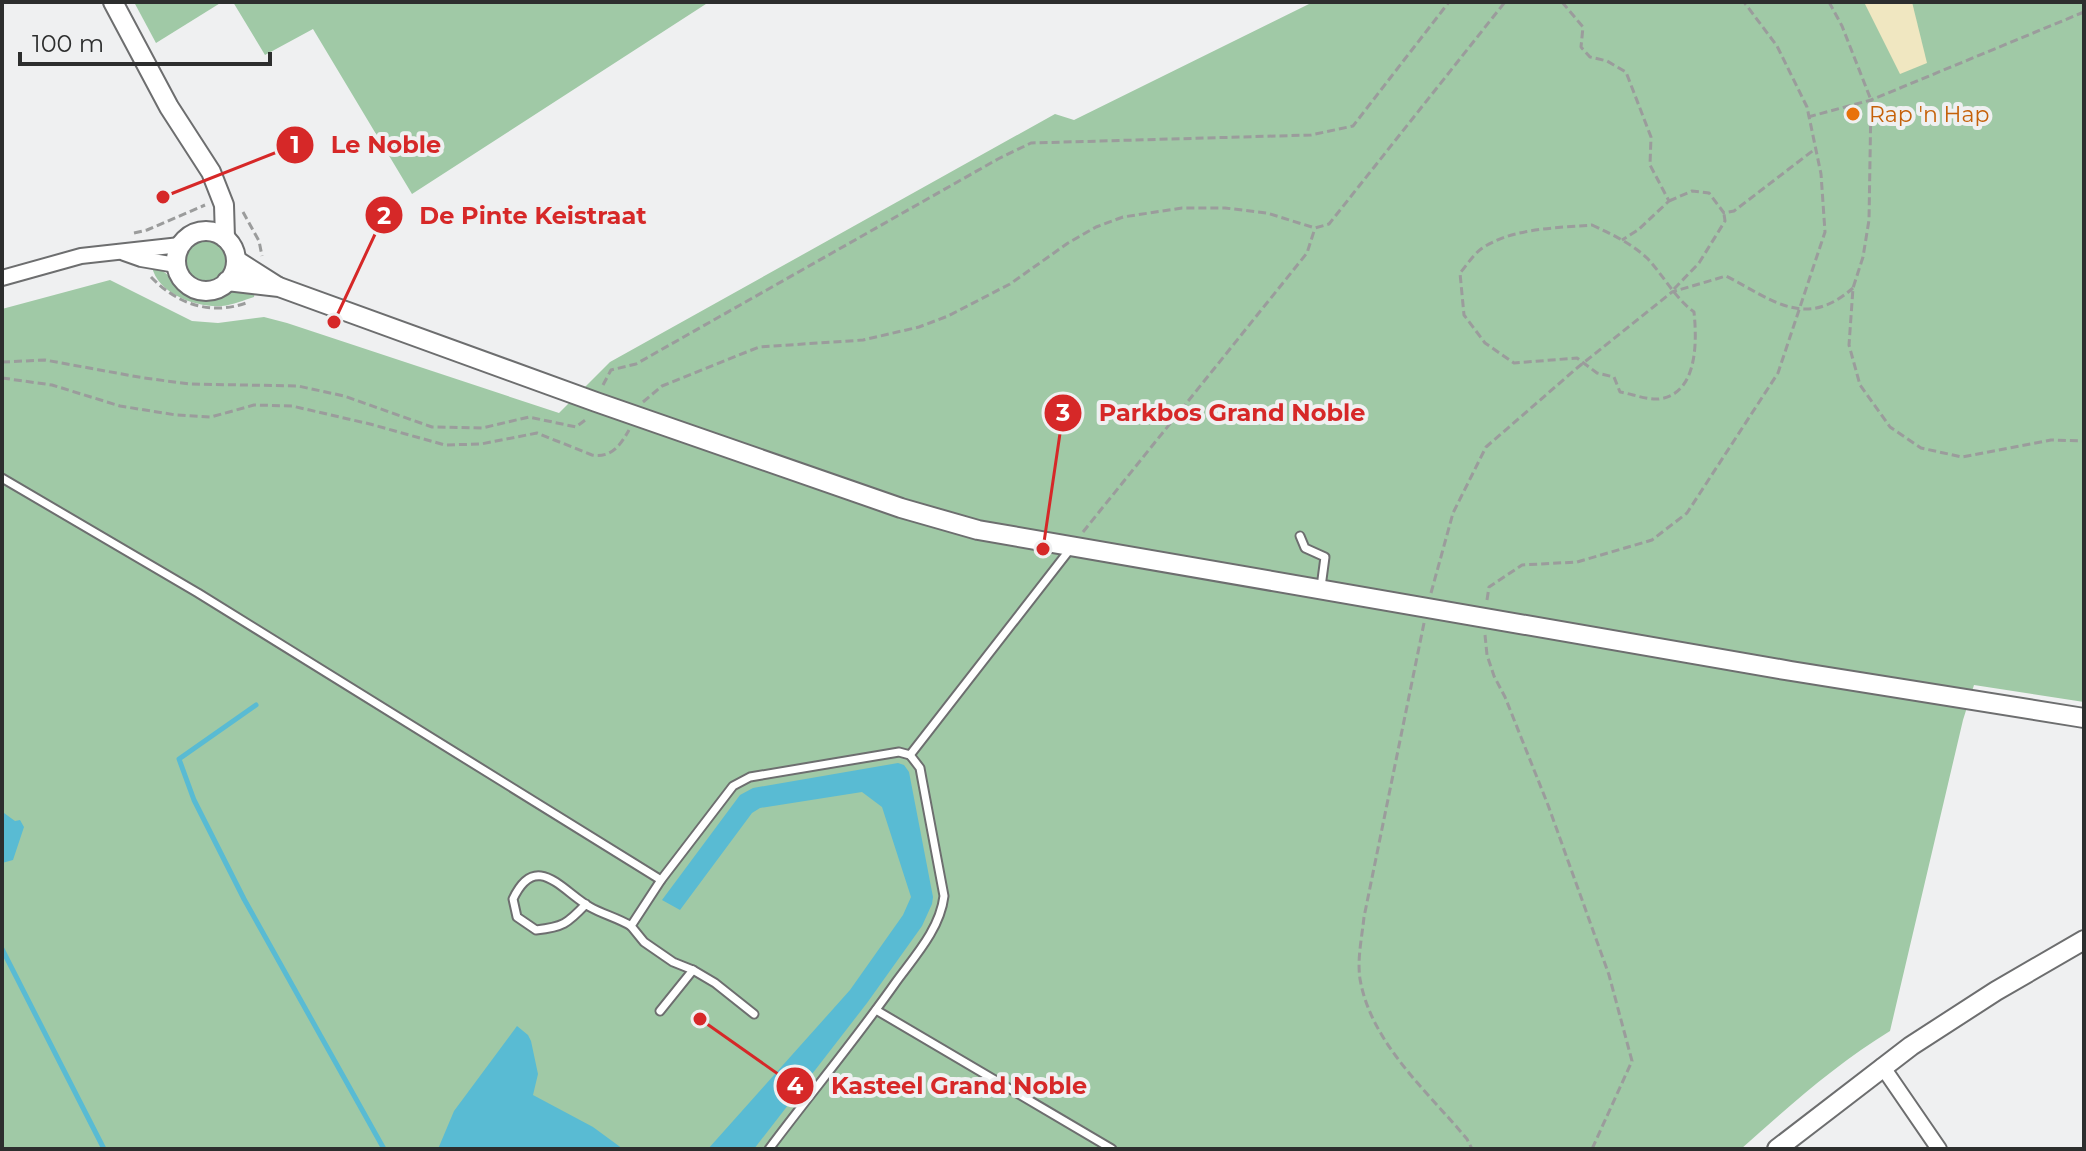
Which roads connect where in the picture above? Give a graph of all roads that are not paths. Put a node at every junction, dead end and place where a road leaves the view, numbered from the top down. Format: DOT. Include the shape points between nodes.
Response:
graph roads {
  1 [pos="113,2"];
  2 [pos="216,197"];
  3 [pos="206,231"];
  4 [pos="225,238"];
  5 [pos="180,245"];
  6 [pos="148,254"];
  7 [pos="236,260"];
  8 [pos="176,265"];
  9 [pos="2,278"];
  10 [pos="261,280"];
  11 [pos="227,281"];
  12 [pos="2,478"];
  13 [pos="1300,536"];
  14 [pos="1072,546"];
  15 [pos="1320,589"];
  16 [pos="2084,718"];
  17 [pos="910,755"];
  18 [pos="661,880"];
  19 [pos="586,904"];
  20 [pos="631,926"];
  21 [pos="2084,940"];
  22 [pos="693,970"];
  23 [pos="876,1010"];
  24 [pos="660,1011"];
  25 [pos="754,1014"];
  26 [pos="1882,1066"];
  27 [pos="769,1149"];
  28 [pos="1112,1149"];
  29 [pos="1777,1149"];
  30 [pos="1939,1149"];
  1 -- 2 [label="street" via="169,107 199,150"];
  2 -- 3 [label="street"];
  2 -- 4 [label="street" via="224,205"];
  3 -- 4 [label="street"];
  3 -- 5 [label="street"];
  4 -- 7 [label="street"];
  5 -- 6 [label="street"];
  5 -- 8 [label="street"];
  6 -- 8 [label="street"];
  6 -- 9 [label="street" via="81,256"];
  7 -- 10 [label="street"];
  7 -- 11 [label="street"];
  8 -- 11 [label="street" via="183,280 197,289 213,290"];
  10 -- 11 [label="street"];
  10 -- 14 [label="street" via="901,508 978,530"];
  12 -- 18 [label="lane"];
  13 -- 15 [label="lane" via="1305,548 1325,557"];
  14 -- 15 [label="street"];
  14 -- 17 [label="lane"];
  15 -- 16 [label="street"];
  17 -- 18 [label="lane" via="899,752 750,777 727,791"];
  17 -- 23 [label="lane" via="920,768 943,907"];
  18 -- 20 [label="lane"];
  19 -- 19 [label="lane" via="551,878 535,875 517,891 513,907 517,917 536,930 561,927"];
  19 -- 20 [label="lane"];
  20 -- 22 [label="lane" via="644,942"];
  21 -- 26 [label="street"];
  22 -- 24 [label="lane"];
  22 -- 25 [label="lane"];
  23 -- 27 [label="lane"];
  23 -- 28 [label="lane"];
  26 -- 29 [label="street"];
  26 -- 30 [label="street"];
}
